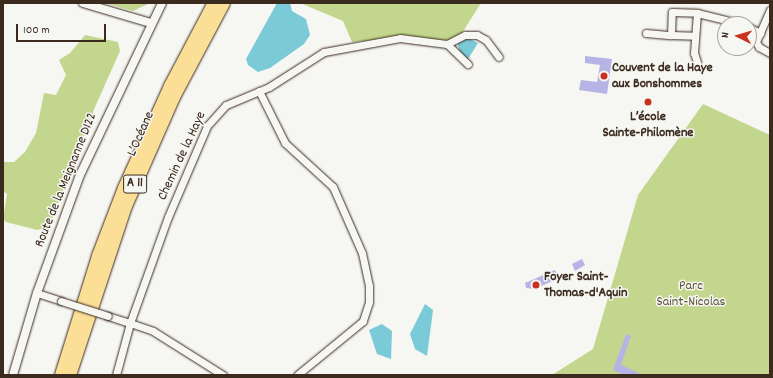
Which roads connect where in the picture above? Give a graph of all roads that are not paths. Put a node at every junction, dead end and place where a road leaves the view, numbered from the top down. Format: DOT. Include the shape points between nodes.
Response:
graph roads {
  1 [pos="83,3"];
  2 [pos="162,3"];
  3 [pos="214,3"];
  4 [pos="224,3"];
  5 [pos="770,10"];
  6 [pos="697,13"];
  7 [pos="719,16"];
  8 [pos="151,23"];
  9 [pos="757,31"];
  10 [pos="646,33"];
  11 [pos="760,33"];
  12 [pos="671,34"];
  13 [pos="695,36"];
  14 [pos="447,44"];
  15 [pos="770,53"];
  16 [pos="499,57"];
  17 [pos="697,62"];
  18 [pos="468,64"];
  19 [pos="259,91"];
  20 [pos="37,293"];
  21 [pos="130,324"];
  22 [pos="13,375"];
  23 [pos="61,375"];
  24 [pos="70,375"];
  25 [pos="116,375"];
  26 [pos="223,375"];
  27 [pos="297,375"];
  1 -- 8 [label="street"];
  2 -- 8 [label="street, Route de la Meignanne D122"];
  3 -- 23 [label="highway, L’Océane / A 11" via="163,100 124,188 98,256"];
  4 -- 24 [label="highway, L’Océane / A 11" via="174,97 138,179 102,272"];
  5 -- 11 [label="street"];
  6 -- 7 [label="street"];
  6 -- 12 [label="street" via="672,12"];
  6 -- 13 [label="street"];
  8 -- 20 [label="street, Route de la Meignanne D122" via="80,175"];
  9 -- 11 [label="street"];
  10 -- 12 [label="street"];
  11 -- 15 [label="street" via="757,45"];
  12 -- 13 [label="street"];
  13 -- 17 [label="street"];
  14 -- 16 [label="street" via="465,35 477,35 486,40"];
  14 -- 18 [label="street"];
  14 -- 19 [label="street, Chemin de la Haye" via="400,38 324,52"];
  19 -- 21 [label="street, Chemin de la Haye" via="226,105 207,126 168,217"];
  19 -- 27 [label="street" via="285,143 333,187 362,253 369,286 369,302 363,321"];
  20 -- 21 [label="street, bridge"];
  20 -- 22 [label="street, Route de la Meignanne D122"];
  21 -- 25 [label="street, Chemin de la Haye"];
  21 -- 26 [label="street" via="152,331"];
}
